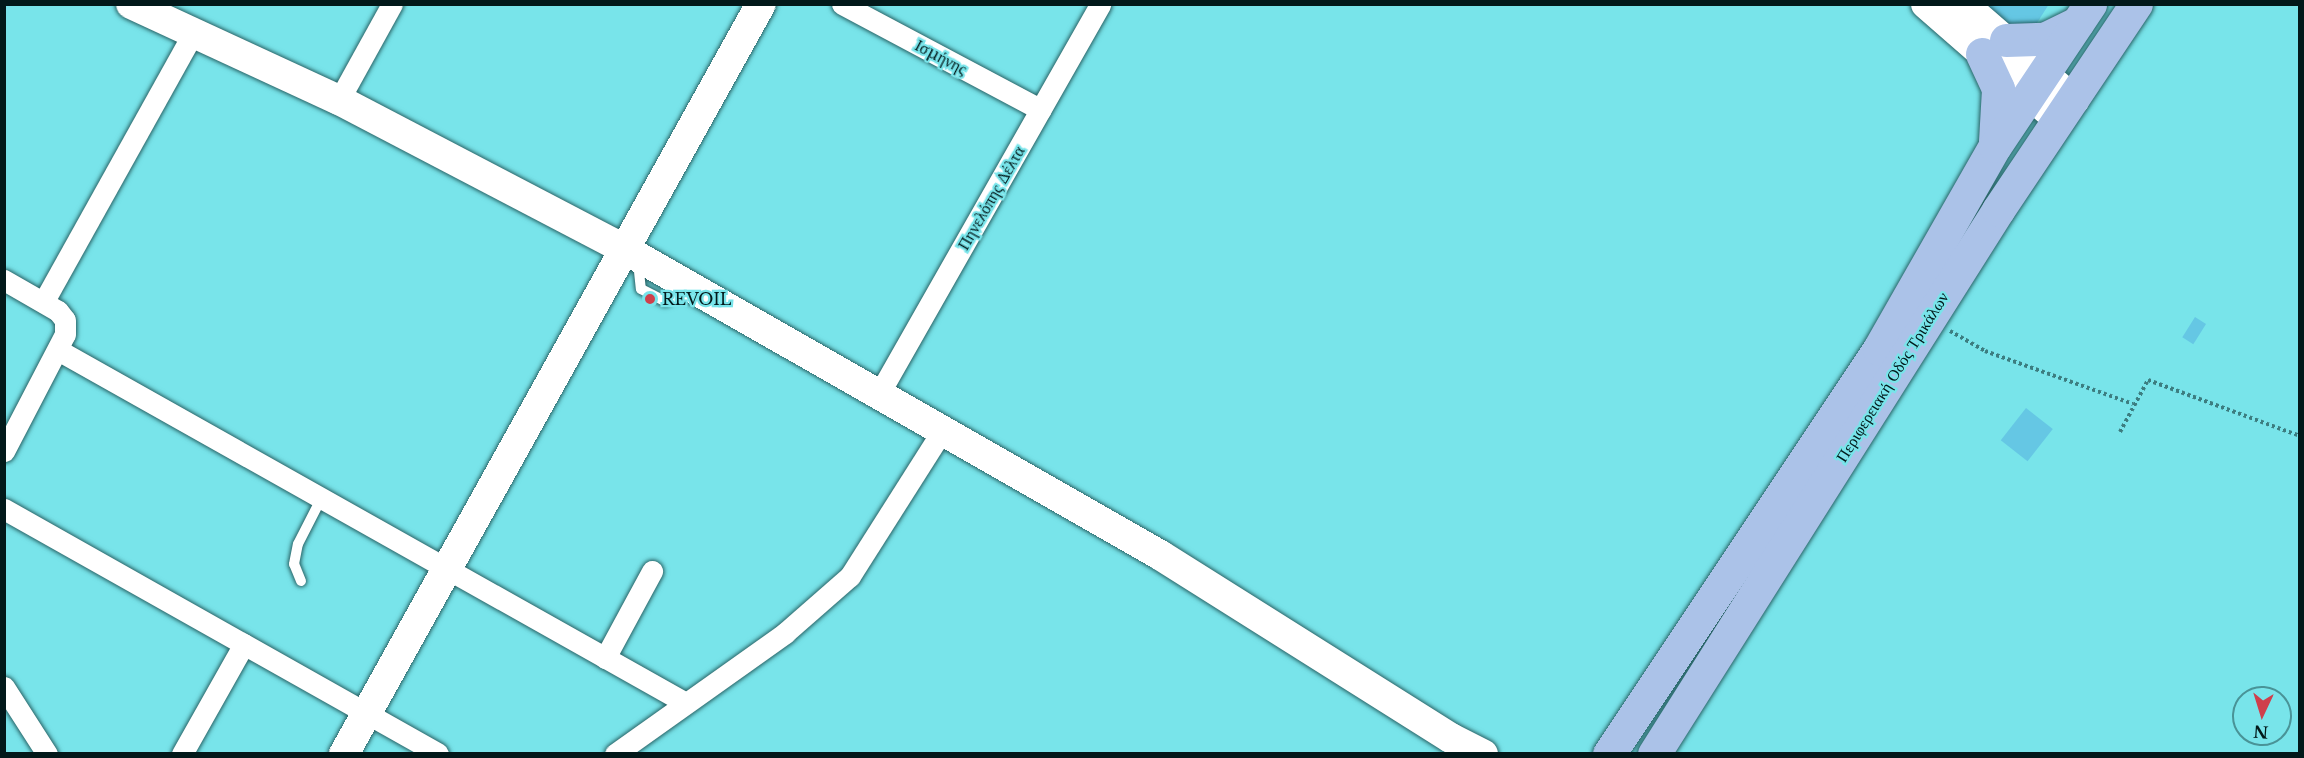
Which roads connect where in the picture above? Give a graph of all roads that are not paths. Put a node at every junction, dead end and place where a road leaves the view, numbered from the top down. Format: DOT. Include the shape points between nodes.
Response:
graph roads {
  1 [pos="131,4"];
  2 [pos="392,4"];
  3 [pos="761,4"];
  4 [pos="842,4"];
  5 [pos="1100,4"];
  6 [pos="1926,4"];
  7 [pos="1963,4"];
  8 [pos="2136,4"];
  9 [pos="2084,14"];
  10 [pos="194,31"];
  11 [pos="1994,47"];
  12 [pos="2036,84"];
  13 [pos="339,100"];
  14 [pos="1041,110"];
  15 [pos="2067,110"];
  16 [pos="1995,146"];
  17 [pos="632,253"];
  18 [pos="4,280"];
  19 [pos="44,301"];
  20 [pos="58,350"];
  21 [pos="880,392"];
  22 [pos="944,428"];
  23 [pos="4,452"];
  24 [pos="322,497"];
  25 [pos="4,509"];
  26 [pos="447,568"];
  27 [pos="652,571"];
  28 [pos="301,581"];
  29 [pos="244,644"];
  30 [pos="605,658"];
  31 [pos="4,687"];
  32 [pos="684,702"];
  33 [pos="366,713"];
  34 [pos="1456,746"];
  35 [pos="47,753"];
  36 [pos="182,753"];
  37 [pos="344,753"];
  38 [pos="438,753"];
  39 [pos="615,753"];
  40 [pos="1483,753"];
  41 [pos="1609,753"];
  42 [pos="1654,753"];
  1 -- 10 [label="street"];
  2 -- 13 [label="street"];
  3 -- 17 [label="street"];
  4 -- 14 [label="street, Ισμήνης"];
  5 -- 14 [label="street, Πηνελόπης Δέλτα"];
  6 -- 11 [label="street"];
  7 -- 11 [label="street"];
  8 -- 15 [label="main road, Περιφερειακή Οδός Τρικάλων"];
  9 -- 11 [label="main road" via="2044,39"];
  9 -- 12 [label="main road, Περιφερειακή Οδός Τρικάλων"];
  10 -- 13 [label="street"];
  10 -- 19 [label="street"];
  11 -- 12 [label="street"];
  11 -- 16 [label="main road" via="1998,89"];
  12 -- 15 [label="street"];
  12 -- 16 [label="main road, Περιφερειακή Οδός Τρικάλων"];
  13 -- 17 [label="street"];
  14 -- 21 [label="street, Πηνελόπης Δέλτα"];
  15 -- 42 [label="main road, Περιφερειακή Οδός Τρικάλων" via="1929,319"];
  16 -- 41 [label="main road, Περιφερειακή Οδός Τρικάλων" via="1879,350"];
  17 -- 21 [label="street"];
  17 -- 26 [label="street"];
  18 -- 19 [label="street"];
  19 -- 20 [label="street" via="65,320 65,334"];
  20 -- 23 [label="street"];
  20 -- 24 [label="street"];
  21 -- 22 [label="street"];
  22 -- 32 [label="street" via="850,576 785,633"];
  22 -- 34 [label="street" via="1160,555"];
  24 -- 26 [label="street"];
  24 -- 28 [label="lane" via="298,544 294,564"];
  25 -- 29 [label="street"];
  26 -- 30 [label="street"];
  26 -- 33 [label="street"];
  27 -- 30 [label="street"];
  29 -- 33 [label="street"];
  29 -- 36 [label="street"];
  30 -- 32 [label="street"];
  31 -- 35 [label="street"];
  32 -- 39 [label="street"];
  33 -- 37 [label="street"];
  33 -- 38 [label="street"];
  34 -- 40 [label="street"];
}
